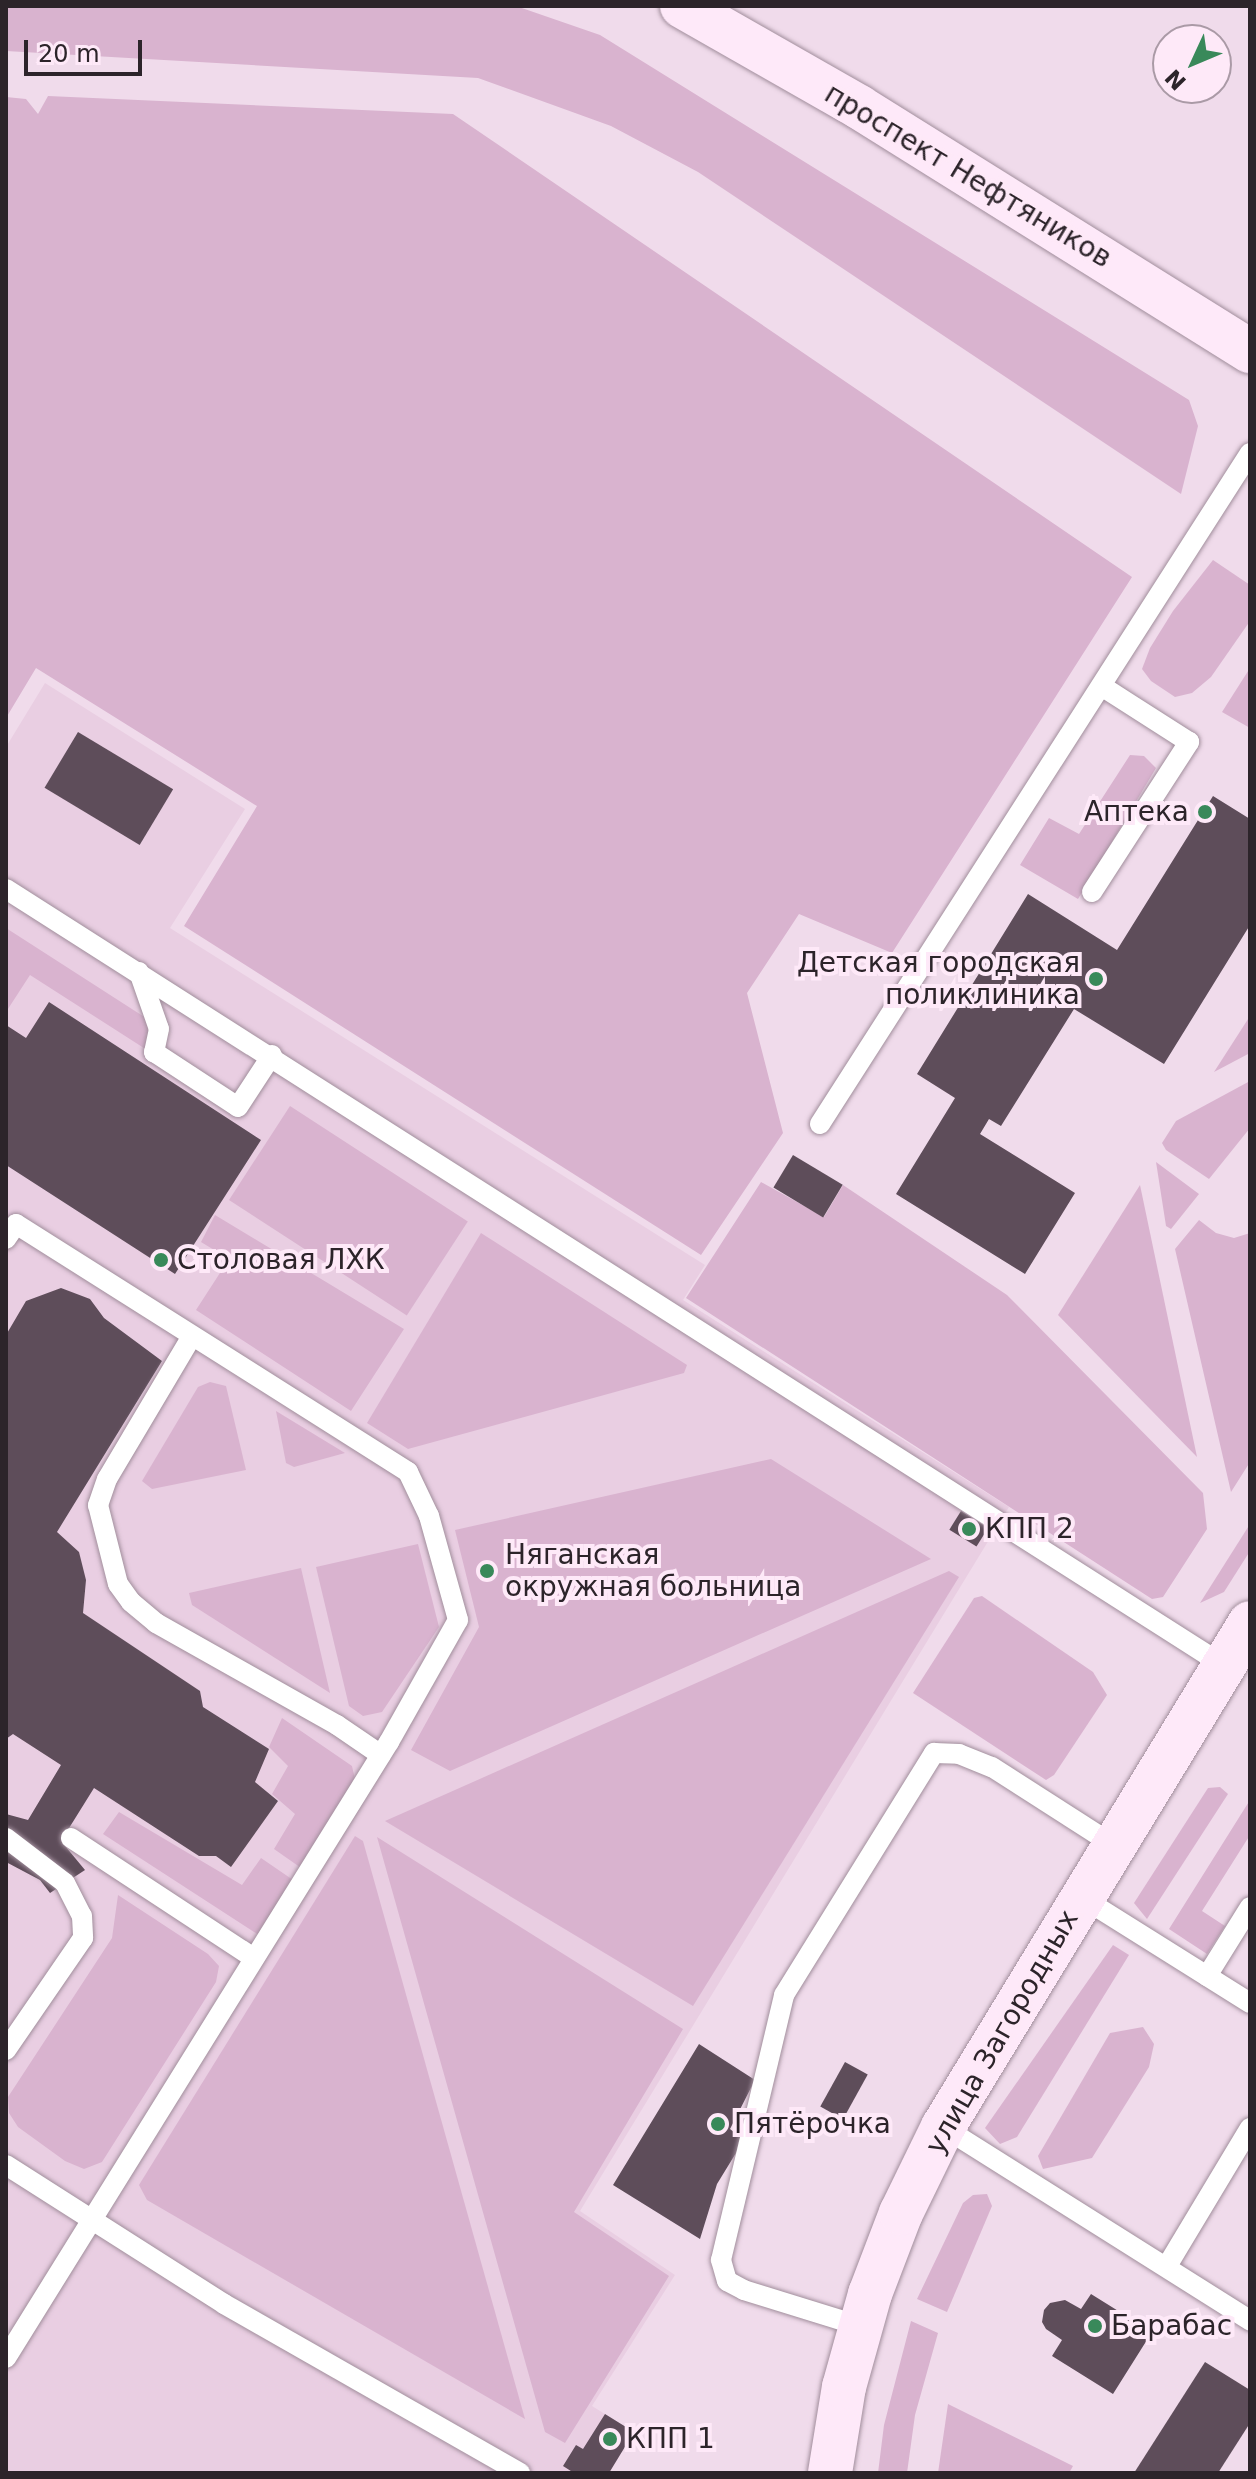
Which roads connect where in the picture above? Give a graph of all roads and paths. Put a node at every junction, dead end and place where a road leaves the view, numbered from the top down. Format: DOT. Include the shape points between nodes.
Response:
graph roads {
  1 [pos="682,6"];
  2 [pos="1250,351"];
  3 [pos="1250,453"];
  4 [pos="1103,687"];
  5 [pos="6,889"];
  6 [pos="1092,892"];
  7 [pos="139,972"];
  8 [pos="272,1055"];
  9 [pos="820,1124"];
  10 [pos="6,1239"];
  11 [pos="192,1336"];
  12 [pos="1250,1623"];
  13 [pos="1223,1665"];
  14 [pos="381,1755"];
  15 [pos="6,1838"];
  16 [pos="71,1838"];
  17 [pos="1112,1844"];
  18 [pos="1081,1897"];
  19 [pos="1250,1907"];
  20 [pos="254,1958"];
  21 [pos="1207,1976"];
  22 [pos="1250,2003"];
  23 [pos="6,2050"];
  24 [pos="943,2127"];
  25 [pos="1250,2128"];
  26 [pos="6,2165"];
  27 [pos="90,2222"];
  28 [pos="1167,2266"];
  29 [pos="1250,2320"];
  30 [pos="860,2326"];
  31 [pos="6,2358"];
  32 [pos="520,2473"];
  33 [pos="830,2473"];
  1 -- 2 [label="main road, проспект Нефтяников" via="859,107"];
  3 -- 4 [label="lane"];
  4 -- 6 [label="lane" via="1189,742"];
  4 -- 9 [label="lane"];
  5 -- 7 [label="lane"];
  7 -- 8 [label="lane"];
  7 -- 8 [label="lane" via="159,1029 154,1052 238,1107"];
  8 -- 13 [label="lane"];
  10 -- 11 [label="lane" via="16,1224"];
  11 -- 14 [label="lane" via="408,1472 429,1516 458,1620"];
  11 -- 14 [label="lane" via="107,1479 98,1505 118,1584 156,1623"];
  12 -- 13 [label="main road, улица Загородных"];
  13 -- 17 [label="main road, улица Загородных"];
  14 -- 20 [label="lane"];
  15 -- 23 [label="lane" via="65,1883 76,1899 83,1938"];
  16 -- 20 [label="lane"];
  17 -- 18 [label="main road, улица Загородных"];
  17 -- 30 [label="lane" via="992,1767 959,1754 934,1753 784,1995 721,2260 727,2281 736,2286"];
  18 -- 21 [label="lane"];
  18 -- 24 [label="main road, улица Загородных"];
  19 -- 21 [label="lane"];
  20 -- 27 [label="lane"];
  21 -- 22 [label="lane"];
  24 -- 28 [label="lane"];
  24 -- 30 [label="main road, улица Загородных" via="901,2213"];
  25 -- 28 [label="lane"];
  26 -- 27 [label="lane"];
  27 -- 31 [label="lane"];
  27 -- 32 [label="lane"];
  28 -- 29 [label="lane"];
  30 -- 33 [label="main road, улица Загородных"];
}
